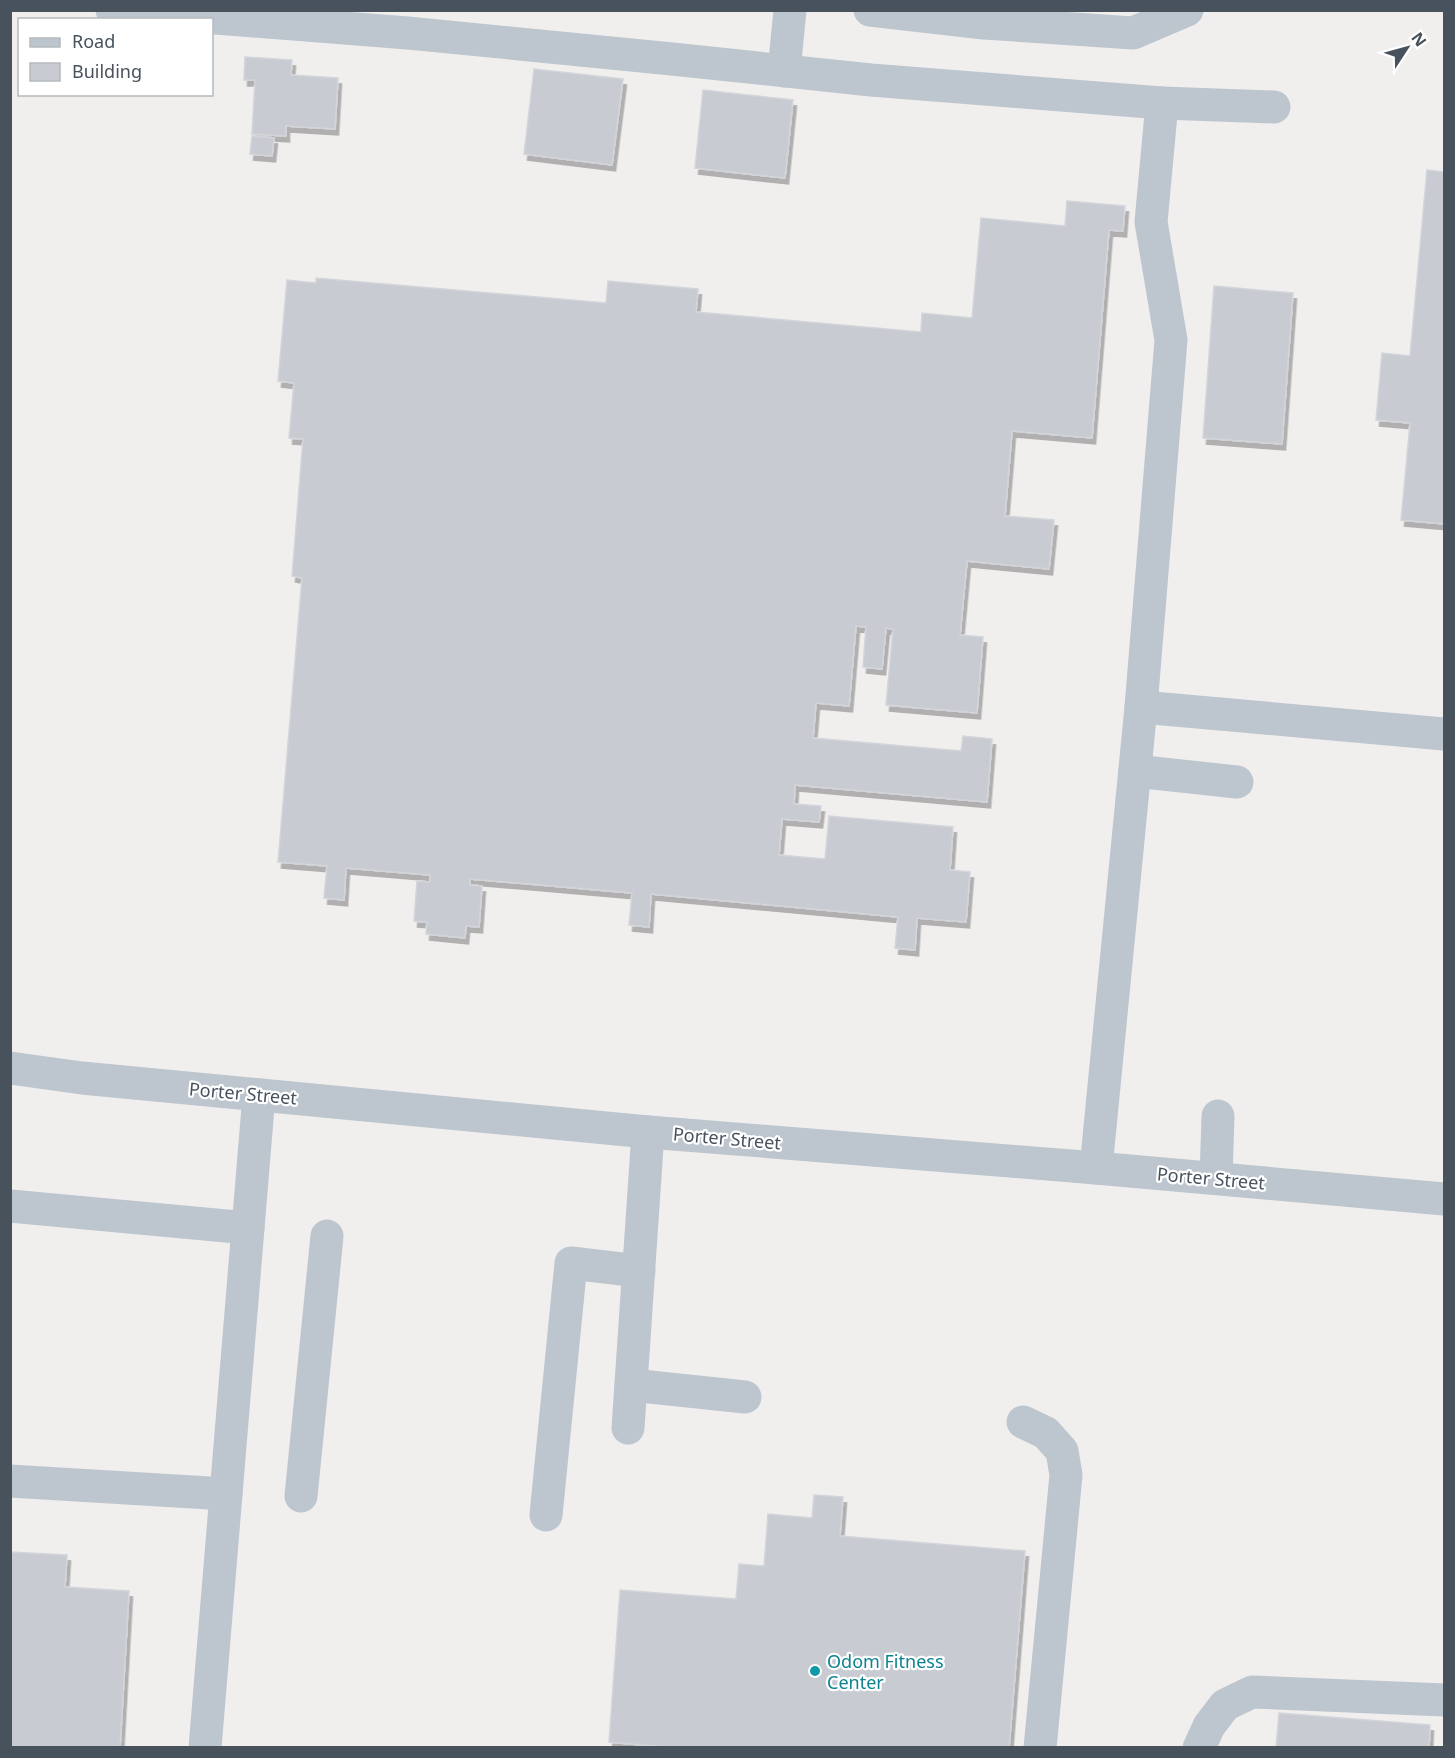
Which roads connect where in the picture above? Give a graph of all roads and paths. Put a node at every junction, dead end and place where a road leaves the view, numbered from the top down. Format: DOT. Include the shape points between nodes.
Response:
graph roads {
  1 [pos="112,10"];
  2 [pos="790,10"];
  3 [pos="870,10"];
  4 [pos="1187,10"];
  5 [pos="985,16"];
  6 [pos="205,18"];
  7 [pos="213,19"];
  8 [pos="784,71"];
  9 [pos="1162,103"];
  10 [pos="1274,107"];
  11 [pos="1141,707"];
  12 [pos="1444,723"];
  13 [pos="1444,734"];
  14 [pos="1135,771"];
  15 [pos="1237,782"];
  16 [pos="10,1068"];
  17 [pos="259,1095"];
  18 [pos="1218,1116"];
  19 [pos="648,1132"];
  20 [pos="1096,1168"];
  21 [pos="1216,1178"];
  22 [pos="1444,1199"];
  23 [pos="10,1206"];
  24 [pos="248,1228"];
  25 [pos="327,1236"];
  26 [pos="639,1271"];
  27 [pos="631,1385"];
  28 [pos="744,1397"];
  29 [pos="1023,1422"];
  30 [pos="628,1428"];
  31 [pos="10,1481"];
  32 [pos="226,1494"];
  33 [pos="301,1496"];
  34 [pos="546,1515"];
  35 [pos="1444,1700"];
  36 [pos="205,1748"];
  37 [pos="1041,1748"];
  38 [pos="1199,1748"];
  1 -- 6 [label="street"];
  2 -- 8 [label="street"];
  3 -- 5 [label="street"];
  4 -- 5 [label="street" via="1133,33"];
  7 -- 8 [label="street" via="408,33"];
  8 -- 9 [label="street"];
  9 -- 10 [label="street"];
  9 -- 11 [label="street" via="1152,222 1171,340"];
  11 -- 13 [label="street"];
  11 -- 14 [label="street"];
  12 -- 13 [label="street"];
  14 -- 15 [label="street"];
  14 -- 20 [label="street"];
  16 -- 17 [label="street, Porter Street"];
  17 -- 19 [label="street, Porter Street"];
  17 -- 24 [label="street"];
  18 -- 21 [label="street"];
  19 -- 20 [label="street, Porter Street"];
  19 -- 26 [label="street"];
  20 -- 21 [label="street, Porter Street"];
  21 -- 22 [label="street, Porter Street"];
  23 -- 24 [label="street"];
  24 -- 32 [label="street"];
  25 -- 33 [label="street"];
  26 -- 27 [label="street"];
  26 -- 34 [label="street" via="570,1263"];
  27 -- 28 [label="street"];
  27 -- 30 [label="street"];
  29 -- 37 [label="street" via="1046,1432 1062,1451 1066,1475"];
  31 -- 32 [label="street"];
  32 -- 36 [label="street"];
  35 -- 38 [label="street" via="1252,1692 1225,1705"];
}
